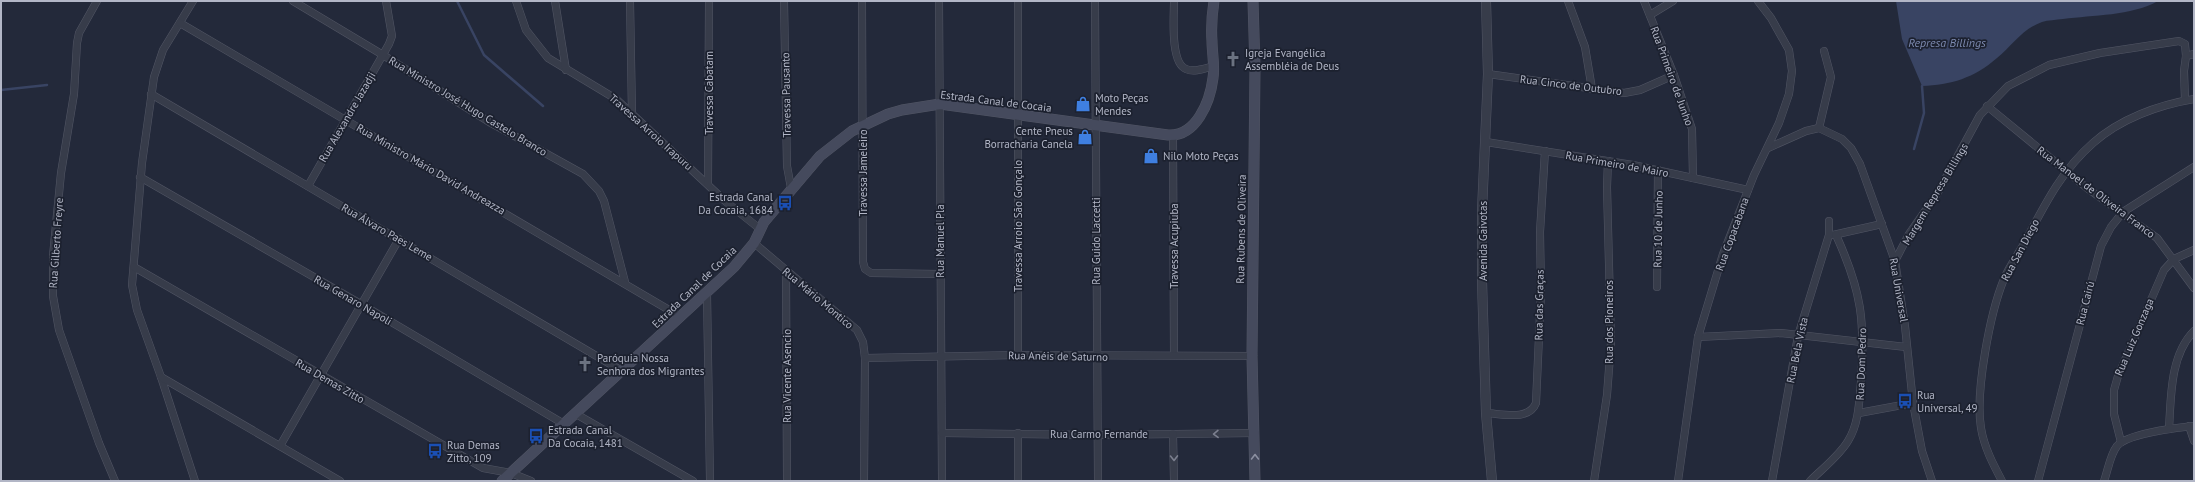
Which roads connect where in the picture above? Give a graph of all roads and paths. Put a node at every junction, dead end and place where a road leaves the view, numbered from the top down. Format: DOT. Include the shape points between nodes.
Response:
graph roads {
  1 [pos="97,1"];
  2 [pos="193,1"];
  3 [pos="293,1"];
  4 [pos="386,1"];
  5 [pos="516,1"];
  6 [pos="555,1"];
  7 [pos="630,1"];
  8 [pos="709,1"];
  9 [pos="784,1"];
  10 [pos="862,1"];
  11 [pos="939,1"];
  12 [pos="1018,1"];
  13 [pos="1095,1"];
  14 [pos="1174,1"];
  15 [pos="1214,1"];
  16 [pos="1253,1"];
  17 [pos="1486,1"];
  18 [pos="1568,1"];
  19 [pos="1644,1"];
  20 [pos="1673,1"];
  21 [pos="1758,1"];
  22 [pos="1650,15"];
  23 [pos="180,23"];
  24 [pos="1824,51"];
  25 [pos="2194,54"];
  26 [pos="383,55"];
  27 [pos="2186,56"];
  28 [pos="1214,66"];
  29 [pos="566,70"];
  30 [pos="1488,74"];
  31 [pos="1674,75"];
  32 [pos="1592,89"];
  33 [pos="151,94"];
  34 [pos="2194,99"];
  35 [pos="2185,100"];
  36 [pos="940,104"];
  37 [pos="1987,106"];
  38 [pos="632,114"];
  39 [pos="1018,115"];
  40 [pos="346,119"];
  41 [pos="863,126"];
  42 [pos="1095,126"];
  43 [pos="1819,128"];
  44 [pos="1173,136"];
  45 [pos="1486,142"];
  46 [pos="1768,148"];
  47 [pos="1545,151"];
  48 [pos="1608,161"];
  49 [pos="2194,167"];
  50 [pos="1658,170"];
  51 [pos="2066,171"];
  52 [pos="140,177"];
  53 [pos="1693,178"];
  54 [pos="708,184"];
  55 [pos="308,186"];
  56 [pos="791,188"];
  57 [pos="1748,190"];
  58 [pos="2123,212"];
  59 [pos="1829,221"];
  60 [pos="1882,224"];
  61 [pos="760,229"];
  62 [pos="1833,235"];
  63 [pos="399,239"];
  64 [pos="754,243"];
  65 [pos="2194,250"];
  66 [pos="2174,259"];
  67 [pos="1895,261"];
  68 [pos="134,267"];
  69 [pos="786,271"];
  70 [pos="940,274"];
  71 [pos="625,282"];
  72 [pos="1657,287"];
  73 [pos="2194,288"];
  74 [pos="707,293"];
  75 [pos="361,304"];
  76 [pos="681,317"];
  77 [pos="2194,331"];
  78 [pos="1798,336"];
  79 [pos="1698,337"];
  80 [pos="1863,342"];
  81 [pos="1906,347"];
  82 [pos="1018,355"];
  83 [pos="1174,355"];
  84 [pos="1252,356"];
  85 [pos="940,357"];
  86 [pos="1097,357"];
  87 [pos="865,358"];
  88 [pos="622,371"];
  89 [pos="321,375"];
  90 [pos="161,377"];
  91 [pos="1913,403"];
  92 [pos="1486,413"];
  93 [pos="1858,413"];
  94 [pos="576,414"];
  95 [pos="564,424"];
  96 [pos="2192,426"];
  97 [pos="2168,429"];
  98 [pos="942,433"];
  99 [pos="1018,433"];
  100 [pos="1255,433"];
  101 [pos="1173,434"];
  102 [pos="1097,435"];
  103 [pos="2194,441"];
  104 [pos="2121,442"];
  105 [pos="280,446"];
  106 [pos="511,473"];
  107 [pos="115,481"];
  108 [pos="195,481"];
  109 [pos="340,481"];
  110 [pos="502,481"];
  111 [pos="531,481"];
  112 [pos="693,481"];
  113 [pos="710,481"];
  114 [pos="787,481"];
  115 [pos="864,481"];
  116 [pos="942,481"];
  117 [pos="1018,481"];
  118 [pos="1098,481"];
  119 [pos="1174,481"];
  120 [pos="1256,481"];
  121 [pos="1492,481"];
  122 [pos="1594,481"];
  123 [pos="1678,481"];
  124 [pos="1772,481"];
  125 [pos="1810,481"];
  126 [pos="1932,481"];
  127 [pos="2002,481"];
  128 [pos="2038,481"];
  129 [pos="2104,481"];
  1 -- 107 [label="street, Rua Gilberto Freyre" via="76,43 74,94 63,161 54,249 53,296 59,330"];
  2 -- 23 [label="street"];
  3 -- 26 [label="street, Rua Ministro José Hugo Castelo Branco"];
  4 -- 26 [label="street, Rua Alexandre Jazadji" via="392,36"];
  5 -- 29 [label="street, Travessa Arroio Irapuru" via="526,30 534,43 548,58"];
  6 -- 29 [label="street"];
  7 -- 38 [label="street"];
  8 -- 54 [label="street, Travessa Cabatam"];
  9 -- 56 [label="street, Travessa Pausanto" via="787,166"];
  10 -- 41 [label="street, Travessa Jameleiro"];
  11 -- 36 [label="street, Rua Manuel Pla"];
  12 -- 39 [label="street, Travessa Arroio São Gonçalo"];
  13 -- 42 [label="street, Rua Guido Laccetti"];
  14 -- 28 [label="street" via="1178,62 1191,70"];
  15 -- 28 [label="main road"];
  16 -- 84 [label="main road, Rua Rubens de Oliveira" via="1255,68"];
  17 -- 30 [label="street, Avenida Gaivotas"];
  18 -- 32 [label="street" via="1584,47"];
  19 -- 22 [label="street, Rua Primeiro de Junho"];
  20 -- 22 [label="street"];
  21 -- 46 [label="street, Rua Copacabana" via="1785,42 1792,71 1787,100"];
  22 -- 31 [label="street, Rua Primeiro de Junho"];
  23 -- 33 [label="street" via="161,55"];
  23 -- 40 [label="street, Rua Ministro Mário David Andreazza"];
  24 -- 43 [label="street" via="1831,77"];
  25 -- 27 [label="street"];
  26 -- 40 [label="street, Rua Alexandre Jazadji"];
  26 -- 71 [label="street, Rua Ministro José Hugo Castelo Branco" via="491,123 583,174 599,191 604,201"];
  27 -- 35 [label="street"];
  27 -- 37 [label="street, Margem Represa Billings" via="2185,44 2179,41 2088,55 2049,65 2014,81"];
  28 -- 44 [label="main road" via="1212,85 1199,120 1187,130"];
  29 -- 38 [label="street, Travessa Arroio Irapuru" via="598,87"];
  30 -- 32 [label="street, Rua Cinco de Outubro"];
  30 -- 45 [label="street, Avenida Gaivotas"];
  31 -- 32 [label="street, Rua Cinco de Outubro" via="1633,92"];
  31 -- 53 [label="street, Rua Primeiro de Junho" via="1692,129"];
  33 -- 52 [label="street"];
  33 -- 55 [label="street, Rua Álvaro Paes Leme"];
  34 -- 35 [label="street, Rua San Diego"];
  35 -- 51 [label="street, Rua San Diego" via="2130,118 2093,142"];
  36 -- 39 [label="main road, Estrada Canal de Cocaia"];
  36 -- 41 [label="main road, Estrada Canal de Cocaia" via="902,110"];
  36 -- 70 [label="street, Rua Manuel Pla"];
  37 -- 51 [label="street, Rua Manoel de Oliveira Franco"];
  37 -- 67 [label="street, Margem Represa Billings"];
  38 -- 54 [label="street, Travessa Arroio Irapuru"];
  39 -- 42 [label="main road, Estrada Canal de Cocaia"];
  39 -- 82 [label="street, Travessa Arroio São Gonçalo"];
  40 -- 55 [label="street, Rua Alexandre Jazadji"];
  40 -- 71 [label="street, Rua Ministro Mário David Andreazza"];
  41 -- 56 [label="main road, Estrada Canal de Cocaia" via="830,147"];
  41 -- 70 [label="street, Travessa Jameleiro" via="865,269 871,273"];
  42 -- 44 [label="main road, Estrada Canal de Cocaia"];
  42 -- 86 [label="street, Rua Guido Laccetti"];
  43 -- 46 [label="street"];
  43 -- 60 [label="street, Rua Universal" via="1833,134 1851,148 1860,164"];
  44 -- 83 [label="street, Travessa Acupiuba"];
  45 -- 47 [label="street, Rua Primeiro de Mairo"];
  45 -- 92 [label="street, Avenida Gaivotas" via="1482,211"];
  46 -- 57 [label="street, Rua Copacabana"];
  47 -- 48 [label="street, Rua Primeiro de Mairo"];
  47 -- 92 [label="street, Rua das Graças" via="1540,226 1541,292 1536,403 1526,414"];
  48 -- 50 [label="street, Rua Primeiro de Mairo"];
  48 -- 122 [label="street, Rua dos Pioneiros" via="1611,343 1607,395"];
  49 -- 58 [label="street, Rua Cairú"];
  50 -- 53 [label="street, Rua Primeiro de Mairo"];
  50 -- 72 [label="street, Rua 10 de Junho"];
  51 -- 58 [label="street, Rua Manoel de Oliveira Franco"];
  51 -- 127 [label="street, Rua San Diego" via="2051,191 2006,273 1994,309 1979,404 1984,442"];
  52 -- 68 [label="street"];
  52 -- 75 [label="street, Rua Genaro Napoli"];
  53 -- 57 [label="street, Rua Primeiro de Mairo"];
  54 -- 61 [label="street, Travessa Arroio Irapuru"];
  55 -- 63 [label="street, Rua Álvaro Paes Leme"];
  56 -- 61 [label="main road, Estrada Canal de Cocaia"];
  57 -- 79 [label="street, Rua Copacabana" via="1723,254"];
  58 -- 66 [label="street, Rua Manoel de Oliveira Franco" via="2157,238"];
  58 -- 128 [label="street, Rua Cairú" via="2111,227 2097,256"];
  59 -- 62 [label="street, Rua Bela Vista"];
  60 -- 62 [label="street"];
  60 -- 67 [label="street, Rua Universal"];
  61 -- 64 [label="main road, Estrada Canal de Cocaia"];
  62 -- 78 [label="street, Rua Bela Vista"];
  62 -- 80 [label="street, Rua Dom Pedro" via="1848,260 1857,290 1862,312"];
  63 -- 75 [label="street"];
  63 -- 88 [label="street, Rua Álvaro Paes Leme"];
  64 -- 69 [label="street, Rua Mário Montico"];
  64 -- 74 [label="main road, Estrada Canal de Cocaia"];
  65 -- 66 [label="street, Rua Luiz Gonzaga"];
  66 -- 73 [label="street, Rua Manoel de Oliveira Franco"];
  66 -- 104 [label="street, Rua Luiz Gonzaga" via="2160,276 2118,376 2113,400"];
  67 -- 81 [label="street, Rua Universal"];
  68 -- 89 [label="street, Rua Demas Zitto"];
  68 -- 90 [label="street" via="133,297"];
  69 -- 87 [label="street, Rua Mário Montico" via="857,330 863,342"];
  69 -- 114 [label="street, Rua Vicente Asencio"];
  70 -- 85 [label="street, Rua Manuel Pla"];
  71 -- 76 [label="street, Rua Ministro Mário David Andreazza"];
  74 -- 76 [label="main road, Estrada Canal de Cocaia"];
  74 -- 113 [label="street"];
  75 -- 89 [label="street"];
  75 -- 95 [label="street, Rua Genaro Napoli"];
  76 -- 88 [label="main road, Estrada Canal de Cocaia"];
  77 -- 97 [label="street" via="2177,359"];
  78 -- 79 [label="street" via="1781,333"];
  78 -- 80 [label="street"];
  78 -- 124 [label="street, Rua Bela Vista"];
  79 -- 123 [label="street, Rua Copacabana"];
  80 -- 81 [label="street"];
  80 -- 93 [label="street, Rua Dom Pedro"];
  81 -- 91 [label="street, Rua Universal"];
  82 -- 85 [label="street, Rua Anéis de Saturno"];
  82 -- 86 [label="street, Rua Anéis de Saturno"];
  83 -- 84 [label="street, Rua Anéis de Saturno"];
  83 -- 86 [label="street, Rua Anéis de Saturno"];
  84 -- 100 [label="main road, Rua Rubens de Oliveira"];
  85 -- 87 [label="street, Rua Anéis de Saturno"];
  85 -- 98 [label="street, Rua Manuel Pla"];
  86 -- 102 [label="street, Rua Guido Laccetti"];
  87 -- 115 [label="street, Rua Mário Montico"];
  88 -- 94 [label="main road, Estrada Canal de Cocaia"];
  89 -- 105 [label="street"];
  89 -- 106 [label="street, Rua Demas Zitto" via="482,468"];
  90 -- 105 [label="street"];
  90 -- 108 [label="street"];
  91 -- 93 [label="street"];
  91 -- 126 [label="street, Rua Universal" via="1922,450"];
  92 -- 121 [label="street, Avenida Gaivotas"];
  93 -- 125 [label="street, Rua Dom Pedro" via="1847,442"];
  94 -- 95 [label="main road, Estrada Canal de Cocaia"];
  94 -- 112 [label="street"];
  95 -- 106 [label="main road, Estrada Canal de Cocaia"];
  96 -- 97 [label="street"];
  96 -- 103 [label="street"];
  97 -- 104 [label="street"];
  98 -- 99 [label="street, Rua Carmo Fernande"];
  98 -- 116 [label="street, Rua Manuel Pla"];
  99 -- 102 [label="street, Rua Carmo Fernande"];
  99 -- 117 [label="street"];
  100 -- 101 [label="street, Rua Carmo Fernande, one-way"];
  120 -- 100 [label="main road, Rua Rubens de Oliveira, one-way"];
  101 -- 102 [label="street, Rua Carmo Fernande"];
  101 -- 119 [label="street, one-way"];
  102 -- 118 [label="street, Rua Guido Laccetti"];
  104 -- 129 [label="street" via="2112,455"];
  105 -- 109 [label="street"];
  106 -- 110 [label="main road, Estrada Canal de Cocaia"];
  106 -- 111 [label="street, Rua Demas Zitto"];
}
